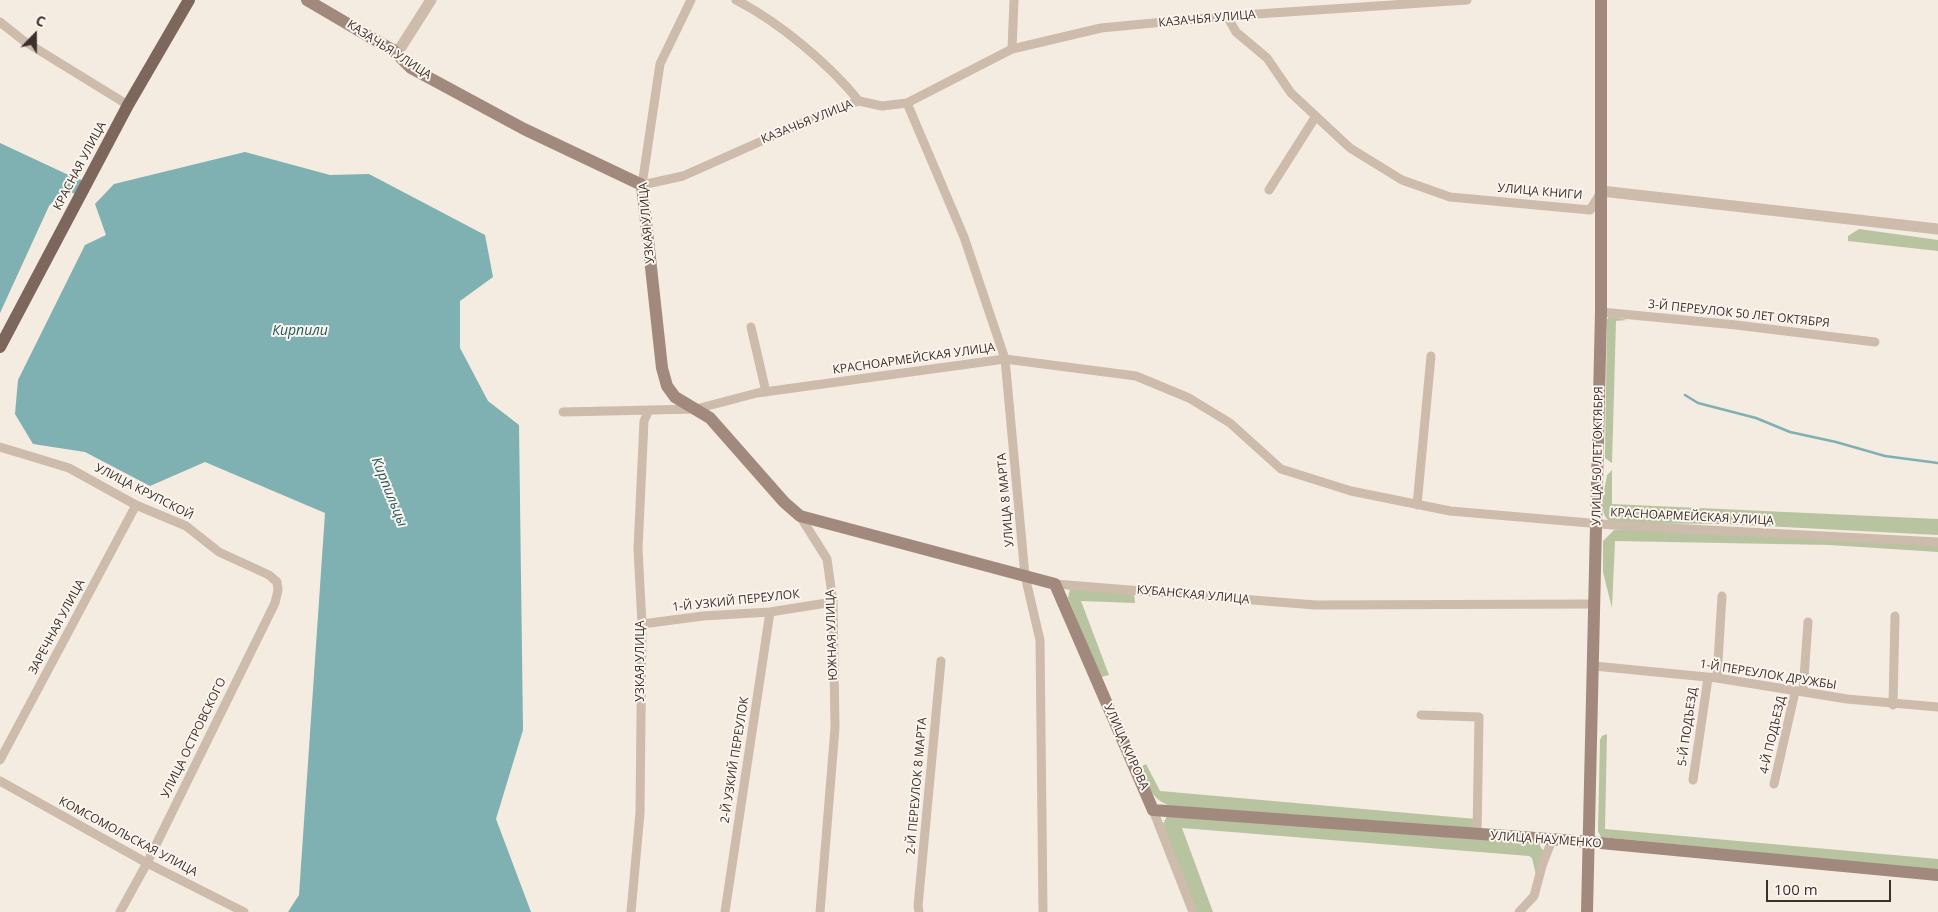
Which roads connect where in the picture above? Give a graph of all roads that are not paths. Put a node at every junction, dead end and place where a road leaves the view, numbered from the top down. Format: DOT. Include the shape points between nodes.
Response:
graph roads {
  1 [pos="189,0"];
  2 [pos="307,0"];
  3 [pos="431,0"];
  4 [pos="691,0"];
  5 [pos="736,0"];
  6 [pos="1014,0"];
  7 [pos="1467,0"];
  8 [pos="1601,0"];
  9 [pos="1227,16"];
  10 [pos="0,22"];
  11 [pos="1012,49"];
  12 [pos="394,51"];
  13 [pos="859,101"];
  14 [pos="907,103"];
  15 [pos="128,105"];
  16 [pos="1316,116"];
  17 [pos="642,184"];
  18 [pos="1269,190"];
  19 [pos="1601,191"];
  20 [pos="1938,229"];
  21 [pos="1601,312"];
  22 [pos="751,327"];
  23 [pos="1875,342"];
  24 [pos="0,347"];
  25 [pos="1431,356"];
  26 [pos="1005,359"];
  27 [pos="766,392"];
  28 [pos="696,409"];
  29 [pos="649,410"];
  30 [pos="563,412"];
  31 [pos="0,447"];
  32 [pos="136,505"];
  33 [pos="1417,505"];
  34 [pos="800,516"];
  35 [pos="1597,524"];
  36 [pos="1938,542"];
  37 [pos="269,575"];
  38 [pos="1025,576"];
  39 [pos="1055,584"];
  40 [pos="1722,596"];
  41 [pos="833,602"];
  42 [pos="1594,604"];
  43 [pos="770,612"];
  44 [pos="1895,616"];
  45 [pos="1808,622"];
  46 [pos="642,624"];
  47 [pos="941,661"];
  48 [pos="1594,666"];
  49 [pos="1713,678"];
  50 [pos="1799,692"];
  51 [pos="1893,704"];
  52 [pos="1938,707"];
  53 [pos="1422,714"];
  54 [pos="0,760"];
  55 [pos="1693,780"];
  56 [pos="0,781"];
  57 [pos="1774,784"];
  58 [pos="1154,810"];
  59 [pos="1477,835"];
  60 [pos="1552,840"];
  61 [pos="1590,842"];
  62 [pos="147,863"];
  63 [pos="1938,875"];
  64 [pos="120,912"];
  65 [pos="244,912"];
  66 [pos="631,912"];
  67 [pos="725,912"];
  68 [pos="820,912"];
  69 [pos="919,912"];
  70 [pos="1043,912"];
  71 [pos="1193,912"];
  72 [pos="1519,912"];
  73 [pos="1587,912"];
  1 -- 15 [label="main road, КРАСНАЯ УЛИЦА"];
  2 -- 12 [label="main road, КАЗАЧЬЯ УЛИЦА"];
  3 -- 12 [label="street" via="401,47"];
  4 -- 17 [label="street, УЗКАЯ УЛИЦА" via="660,64"];
  5 -- 13 [label="street" via="762,14 793,38"];
  6 -- 11 [label="street"];
  7 -- 9 [label="street, КАЗАЧЬЯ УЛИЦА"];
  8 -- 19 [label="main road, УЛИЦА 50 ЛЕТ ОКТЯБРЯ"];
  9 -- 11 [label="street, КАЗАЧЬЯ УЛИЦА" via="1101,28"];
  9 -- 16 [label="street, УЛИЦА КНИГИ" via="1236,32 1266,58 1291,93"];
  10 -- 15 [label="street" via="24,41"];
  11 -- 14 [label="street, КАЗАЧЬЯ УЛИЦА"];
  12 -- 17 [label="main road, КАЗАЧЬЯ УЛИЦА" via="411,68 524,129"];
  13 -- 14 [label="street, КАЗАЧЬЯ УЛИЦА" via="882,106"];
  13 -- 17 [label="street, КАЗАЧЬЯ УЛИЦА" via="829,111 683,176"];
  14 -- 26 [label="street, УЛИЦА 8 МАРТА" via="964,237"];
  15 -- 24 [label="main road, КРАСНАЯ УЛИЦА"];
  16 -- 18 [label="street"];
  16 -- 19 [label="street, УЛИЦА КНИГИ" via="1350,148 1402,180 1450,197 1590,210"];
  17 -- 28 [label="main road, УЗКАЯ УЛИЦА" via="662,368 670,392"];
  19 -- 20 [label="street, УЛИЦА КНИГИ"];
  19 -- 21 [label="main road, УЛИЦА 50 ЛЕТ ОКТЯБРЯ"];
  21 -- 23 [label="street, 3-Й ПЕРЕУЛОК 50 ЛЕТ ОКТЯБРЯ"];
  21 -- 35 [label="main road, УЛИЦА 50 ЛЕТ ОКТЯБРЯ"];
  22 -- 27 [label="street"];
  25 -- 33 [label="street"];
  26 -- 27 [label="street, КРАСНОАРМЕЙСКАЯ УЛИЦА"];
  26 -- 33 [label="street, КРАСНОАРМЕЙСКАЯ УЛИЦА" via="1136,376 1189,398 1230,423 1281,469 1351,491"];
  26 -- 38 [label="street, УЛИЦА 8 МАРТА"];
  27 -- 28 [label="street, КРАСНОАРМЕЙСКАЯ УЛИЦА"];
  28 -- 29 [label="street, КРАСНОАРМЕЙСКАЯ УЛИЦА"];
  28 -- 34 [label="main road, ЮЖНАЯ УЛИЦА" via="710,418"];
  29 -- 30 [label="street, КРАСНОАРМЕЙСКАЯ УЛИЦА"];
  29 -- 46 [label="street, УЗКАЯ УЛИЦА" via="644,421 638,549"];
  31 -- 32 [label="street, УЛИЦА КРУПСКОЙ" via="68,468"];
  32 -- 37 [label="street, УЛИЦА КРУПСКОЙ" via="186,526 219,552"];
  32 -- 54 [label="street, ЗАРЕЧНАЯ УЛИЦА"];
  33 -- 35 [label="street, КРАСНОАРМЕЙСКАЯ УЛИЦА" via="1450,511"];
  34 -- 38 [label="main road, КУБАНСКАЯ УЛИЦА"];
  34 -- 41 [label="street, ЮЖНАЯ УЛИЦА" via="827,559"];
  35 -- 36 [label="street, КРАСНОАРМЕЙСКАЯ УЛИЦА"];
  35 -- 42 [label="main road, УЛИЦА 50 ЛЕТ ОКТЯБРЯ"];
  37 -- 62 [label="street, УЛИЦА ОСТРОВСКОГО" via="277,582 275,603"];
  38 -- 39 [label="main road, КУБАНСКАЯ УЛИЦА"];
  38 -- 70 [label="street, УЛИЦА 8 МАРТА" via="1040,640"];
  39 -- 42 [label="street, КУБАНСКАЯ УЛИЦА" via="1315,605"];
  39 -- 58 [label="main road, УЛИЦА КИРОВА"];
  40 -- 49 [label="street, 5-Й ПОДЪЕЗД"];
  41 -- 43 [label="street, 1-Й УЗКИЙ ПЕРЕУЛОК"];
  41 -- 68 [label="street, ЮЖНАЯ УЛИЦА" via="835,728"];
  42 -- 48 [label="main road, УЛИЦА 50 ЛЕТ ОКТЯБРЯ"];
  43 -- 46 [label="street, 1-Й УЗКИЙ ПЕРЕУЛОК"];
  43 -- 67 [label="street, 2-Й УЗКИЙ ПЕРЕУЛОК"];
  44 -- 51 [label="street"];
  45 -- 50 [label="street, 4-Й ПОДЪЕЗД"];
  46 -- 66 [label="street, УЗКАЯ УЛИЦА" via="640,813"];
  47 -- 69 [label="street, 2-Й ПЕРЕУЛОК 8 МАРТА"];
  48 -- 49 [label="street, 1-Й ПЕРЕУЛОК ДРУЖБЫ"];
  48 -- 61 [label="main road, УЛИЦА 50 ЛЕТ ОКТЯБРЯ"];
  49 -- 50 [label="street, 1-Й ПЕРЕУЛОК ДРУЖБЫ"];
  49 -- 55 [label="street, 5-Й ПОДЪЕЗД"];
  50 -- 51 [label="street, 1-Й ПЕРЕУЛОК ДРУЖБЫ"];
  50 -- 57 [label="street, 4-Й ПОДЪЕЗД"];
  51 -- 52 [label="street, 1-Й ПЕРЕУЛОК ДРУЖБЫ"];
  53 -- 59 [label="street" via="1479,717"];
  56 -- 62 [label="street, КОМСОМОЛЬСКАЯ УЛИЦА"];
  58 -- 59 [label="main road, УЛИЦА НАУМЕНКО"];
  58 -- 71 [label="street, УЛИЦА КИРОВА"];
  59 -- 60 [label="main road, УЛИЦА НАУМЕНКО"];
  60 -- 61 [label="main road, УЛИЦА НАУМЕНКО"];
  60 -- 72 [label="street" via="1534,896"];
  61 -- 63 [label="main road, УЛИЦА НАУМЕНКО"];
  61 -- 73 [label="main road, УЛИЦА 50 ЛЕТ ОКТЯБРЯ"];
  62 -- 64 [label="street, УЛИЦА ОСТРОВСКОГО"];
  62 -- 65 [label="street, КОМСОМОЛЬСКАЯ УЛИЦА"];
}
